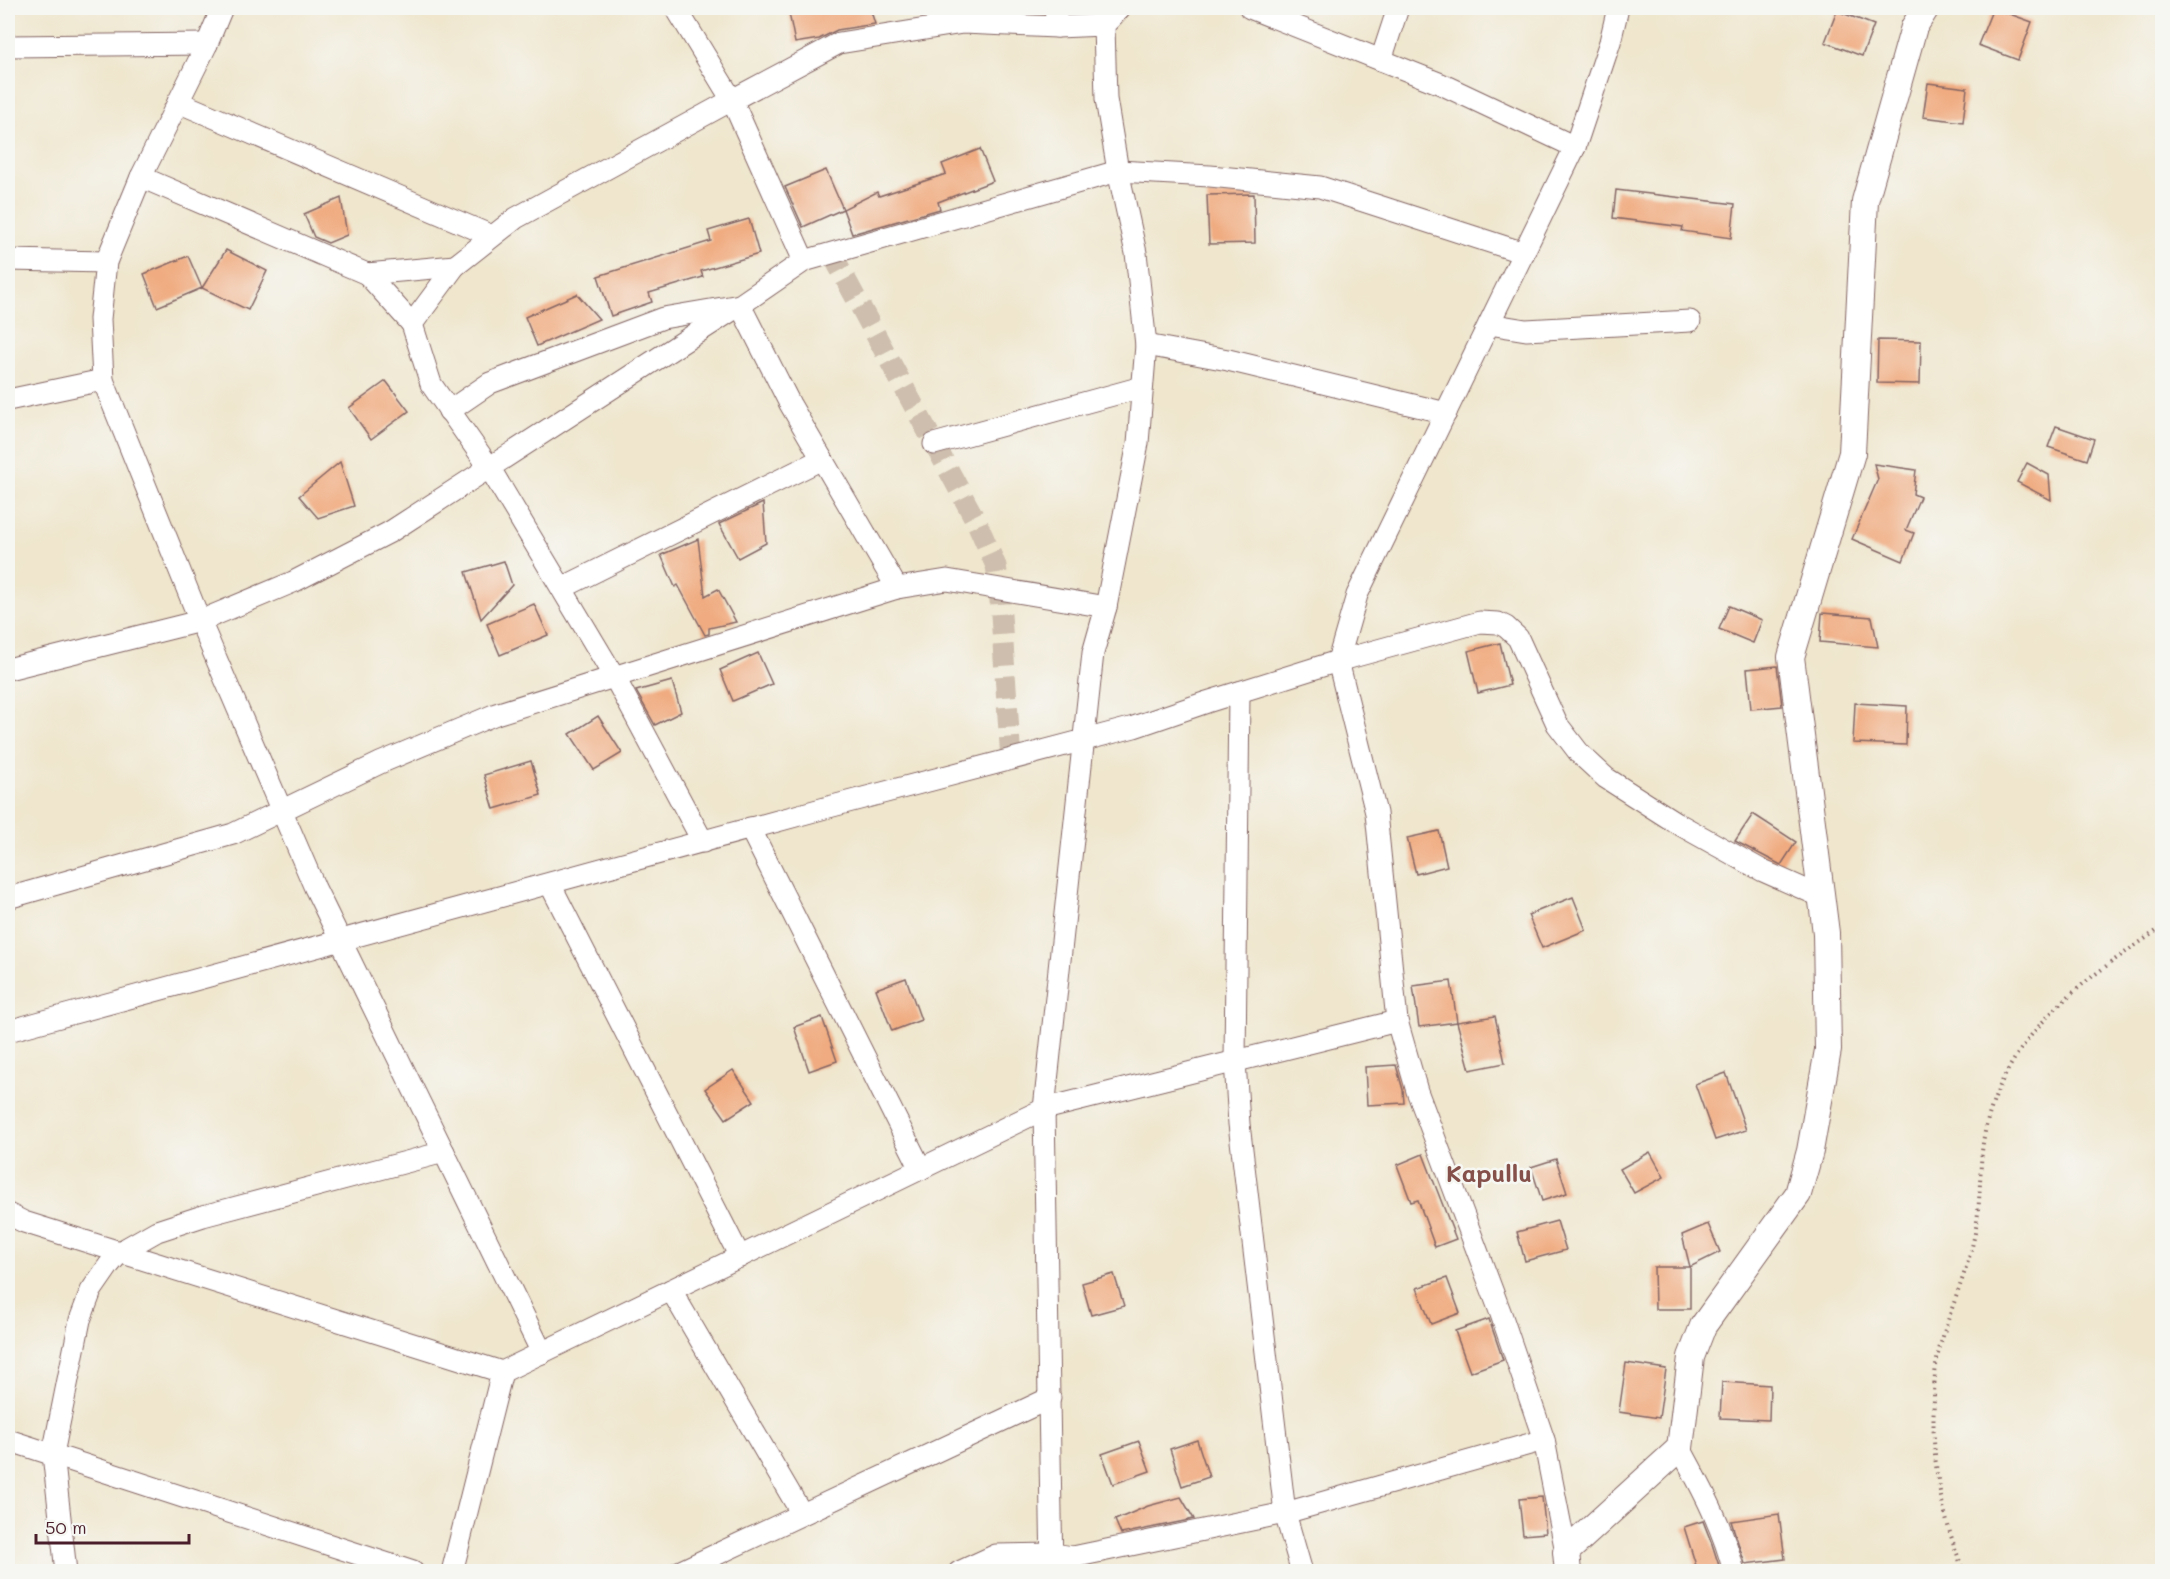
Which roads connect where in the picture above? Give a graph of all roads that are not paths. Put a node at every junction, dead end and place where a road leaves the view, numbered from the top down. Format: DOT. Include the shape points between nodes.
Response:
graph roads {
  1 [pos="222,8"];
  2 [pos="676,8"];
  3 [pos="1120,8"];
  4 [pos="1250,8"];
  5 [pos="1398,8"];
  6 [pos="1618,8"];
  7 [pos="1926,8"];
  8 [pos="1056,17"];
  9 [pos="1104,25"];
  10 [pos="207,44"];
  11 [pos="8,46"];
  12 [pos="1381,60"];
  13 [pos="732,100"];
  14 [pos="178,102"];
  15 [pos="1575,147"];
  16 [pos="1118,171"];
  17 [pos="141,177"];
  18 [pos="492,236"];
  19 [pos="1524,253"];
  20 [pos="8,260"];
  21 [pos="804,261"];
  22 [pos="106,262"];
  23 [pos="455,266"];
  24 [pos="367,274"];
  25 [pos="740,305"];
  26 [pos="1690,321"];
  27 [pos="412,324"];
  28 [pos="1489,324"];
  29 [pos="1146,345"];
  30 [pos="103,380"];
  31 [pos="1143,387"];
  32 [pos="8,400"];
  33 [pos="449,411"];
  34 [pos="1446,413"];
  35 [pos="934,444"];
  36 [pos="822,459"];
  37 [pos="489,467"];
  38 [pos="562,588"];
  39 [pos="897,588"];
  40 [pos="1106,607"];
  41 [pos="200,621"];
  42 [pos="1338,661"];
  43 [pos="8,669"];
  44 [pos="615,678"];
  45 [pos="1239,692"];
  46 [pos="1083,741"];
  47 [pos="282,811"];
  48 [pos="750,828"];
  49 [pos="703,842"];
  50 [pos="550,884"];
  51 [pos="1821,897"];
  52 [pos="8,898"];
  53 [pos="341,941"];
  54 [pos="1397,1021"];
  55 [pos="8,1031"];
  56 [pos="1235,1061"];
  57 [pos="1044,1109"];
  58 [pos="444,1152"];
  59 [pos="921,1169"];
  60 [pos="8,1214"];
  61 [pos="120,1252"];
  62 [pos="740,1257"];
  63 [pos="671,1290"];
  64 [pos="542,1353"];
  65 [pos="502,1372"];
  66 [pos="1050,1398"];
  67 [pos="8,1440"];
  68 [pos="1545,1440"];
  69 [pos="1680,1448"];
  70 [pos="53,1454"];
  71 [pos="1285,1513"];
  72 [pos="802,1514"];
  73 [pos="1567,1562"];
  74 [pos="1052,1563"];
  75 [pos="66,1572"];
  76 [pos="412,1572"];
  77 [pos="452,1572"];
  78 [pos="679,1572"];
  79 [pos="959,1572"];
  80 [pos="1302,1572"];
  81 [pos="1734,1572"];
  1 -- 10 [label="street"];
  2 -- 13 [label="street"];
  3 -- 9 [label="street"];
  4 -- 12 [label="street"];
  5 -- 12 [label="street"];
  6 -- 15 [label="street"];
  7 -- 51 [label="street" via="1914,27 1865,201 1852,453 1791,657"];
  8 -- 9 [label="street"];
  8 -- 13 [label="street" via="963,23 839,43"];
  9 -- 16 [label="street" via="1106,99"];
  10 -- 11 [label="street"];
  10 -- 14 [label="street"];
  12 -- 15 [label="street"];
  13 -- 18 [label="street" via="516,218"];
  13 -- 21 [label="street"];
  14 -- 17 [label="street"];
  14 -- 18 [label="street"];
  15 -- 19 [label="street"];
  16 -- 19 [label="street" via="1320,187"];
  16 -- 21 [label="street"];
  16 -- 29 [label="street" via="1136,253"];
  17 -- 22 [label="street"];
  17 -- 24 [label="street"];
  18 -- 23 [label="street"];
  19 -- 28 [label="street"];
  20 -- 22 [label="street"];
  21 -- 25 [label="street"];
  22 -- 30 [label="street" via="100,319"];
  23 -- 24 [label="street"];
  23 -- 27 [label="street"];
  24 -- 27 [label="street"];
  25 -- 33 [label="street" via="663,318 490,383"];
  25 -- 36 [label="street"];
  25 -- 37 [label="street"];
  26 -- 28 [label="street" via="1526,330"];
  27 -- 33 [label="street" via="431,384"];
  28 -- 34 [label="street"];
  29 -- 31 [label="street"];
  29 -- 34 [label="street" via="1228,360"];
  30 -- 32 [label="street"];
  30 -- 41 [label="street"];
  31 -- 35 [label="street"];
  31 -- 40 [label="street" via="1138,443"];
  33 -- 37 [label="street"];
  34 -- 42 [label="street" via="1357,595"];
  36 -- 38 [label="street"];
  36 -- 39 [label="street"];
  37 -- 38 [label="street"];
  37 -- 41 [label="street" via="390,532 293,582"];
  38 -- 44 [label="street"];
  39 -- 40 [label="street" via="948,580"];
  39 -- 44 [label="street"];
  40 -- 46 [label="street" via="1093,653"];
  41 -- 43 [label="street"];
  41 -- 47 [label="street"];
  42 -- 45 [label="street"];
  42 -- 51 [label="street" via="1480,622 1506,627 1522,646 1557,724 1593,767 1762,872"];
  42 -- 54 [label="street" via="1376,813"];
  44 -- 47 [label="street" via="496,714 380,763"];
  44 -- 49 [label="street"];
  45 -- 46 [label="street"];
  45 -- 56 [label="street"];
  46 -- 48 [label="street"];
  46 -- 57 [label="street"];
  47 -- 52 [label="street" via="233,834"];
  47 -- 53 [label="street"];
  48 -- 49 [label="street"];
  48 -- 59 [label="street"];
  49 -- 50 [label="street"];
  50 -- 53 [label="street"];
  50 -- 62 [label="street"];
  51 -- 69 [label="street" via="1826,933 1828,1050 1810,1151 1798,1194 1703,1326 1691,1357"];
  53 -- 55 [label="street"];
  53 -- 58 [label="street"];
  54 -- 56 [label="street"];
  54 -- 68 [label="street" via="1417,1091"];
  56 -- 57 [label="street"];
  56 -- 71 [label="street"];
  57 -- 59 [label="street"];
  57 -- 66 [label="street"];
  58 -- 61 [label="street" via="203,1216 157,1232"];
  58 -- 64 [label="street"];
  59 -- 62 [label="street"];
  60 -- 61 [label="street"];
  61 -- 65 [label="street"];
  61 -- 70 [label="street" via="99,1279 80,1320"];
  62 -- 63 [label="street"];
  63 -- 64 [label="street"];
  63 -- 72 [label="street"];
  64 -- 65 [label="street"];
  65 -- 77 [label="street"];
  66 -- 72 [label="street"];
  66 -- 74 [label="street"];
  67 -- 70 [label="street"];
  68 -- 71 [label="street"];
  68 -- 73 [label="street"];
  69 -- 73 [label="street"];
  69 -- 81 [label="street" via="1712,1507"];
  70 -- 75 [label="street"];
  70 -- 76 [label="street"];
  71 -- 74 [label="street"];
  71 -- 80 [label="street"];
  72 -- 78 [label="street"];
  74 -- 79 [label="street" via="996,1555"];
}
